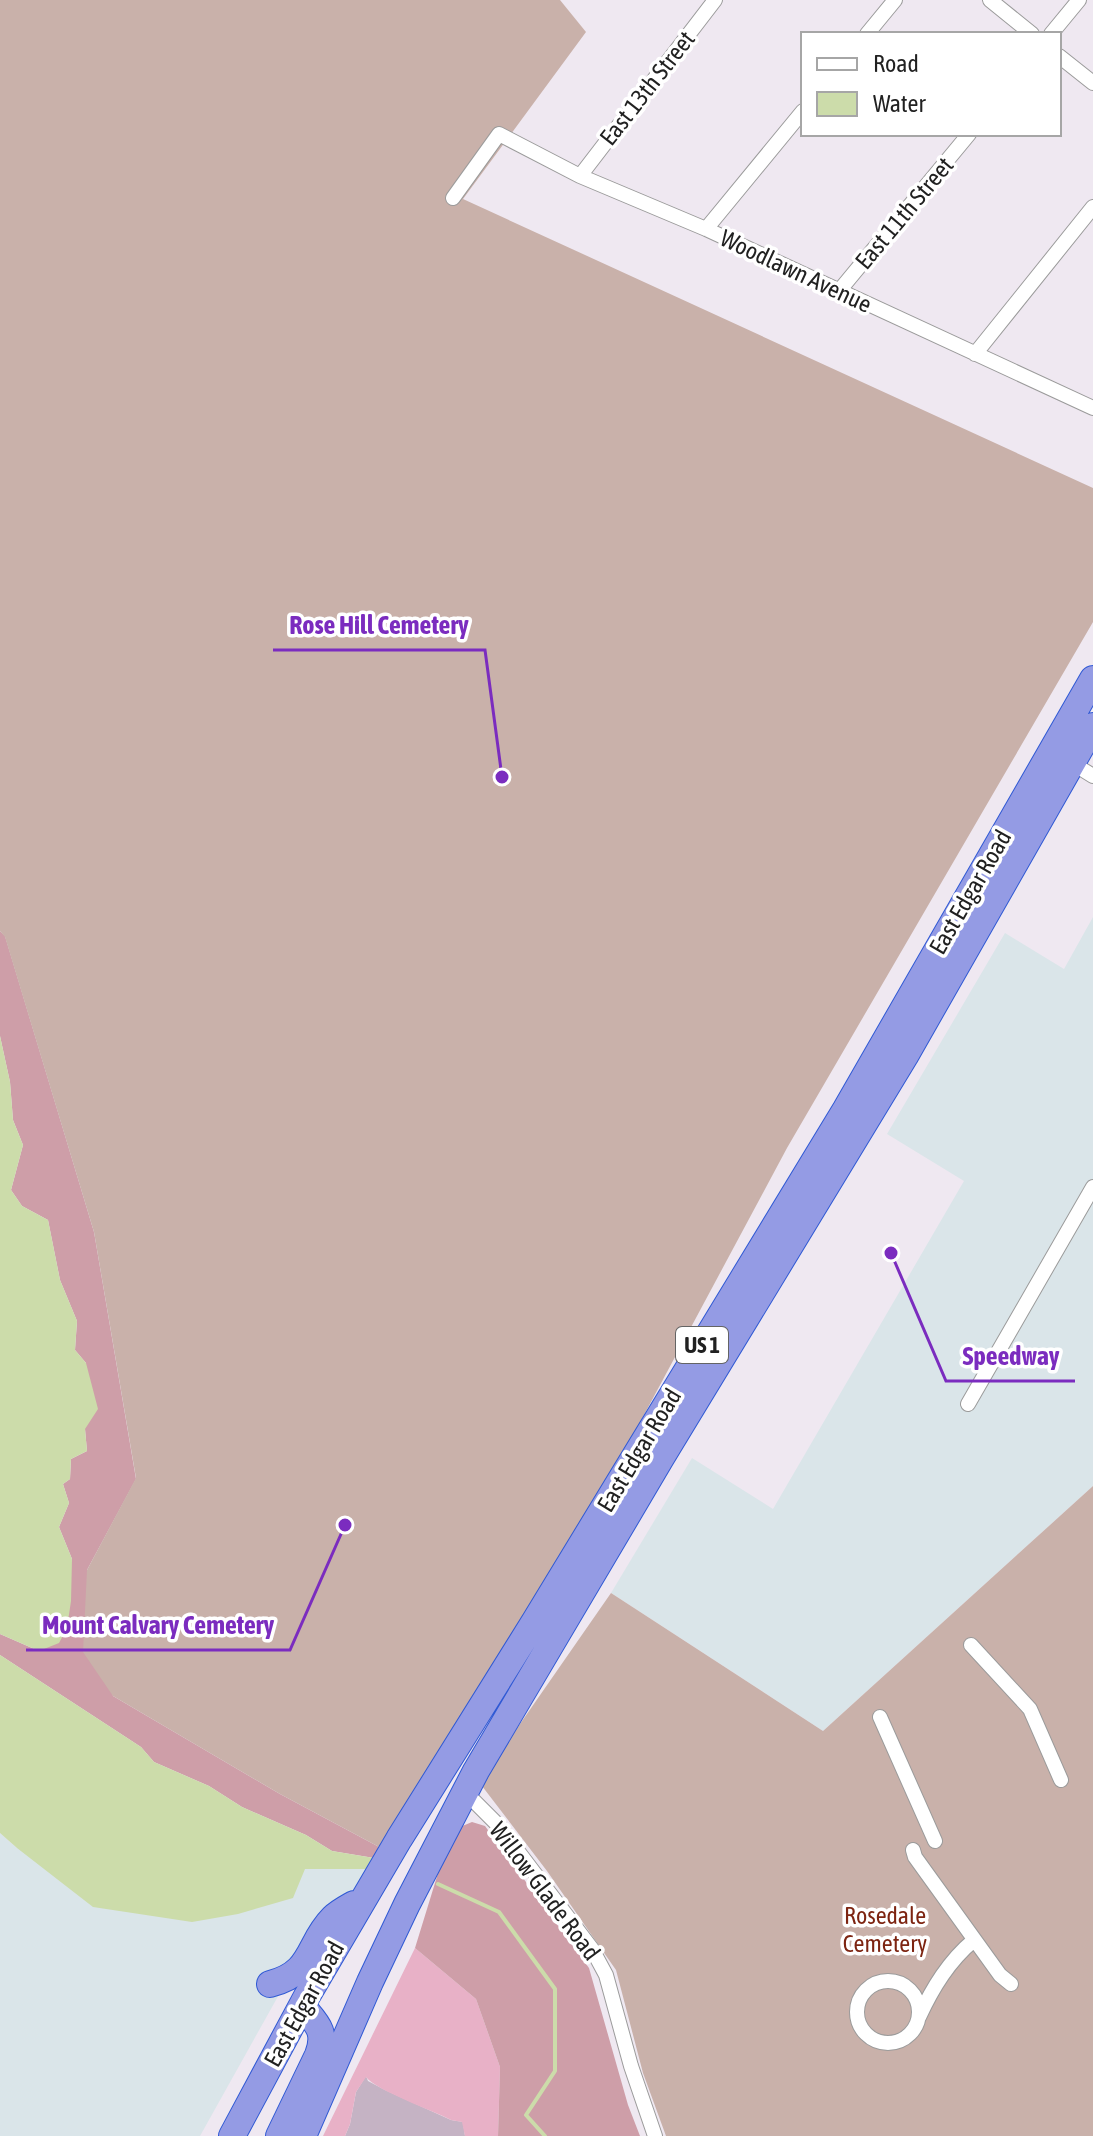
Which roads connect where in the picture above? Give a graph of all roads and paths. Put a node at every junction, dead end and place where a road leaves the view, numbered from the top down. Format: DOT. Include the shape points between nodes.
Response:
graph roads {
  1 [pos="715,0"];
  2 [pos="895,0"];
  3 [pos="990,0"];
  4 [pos="1079,0"];
  5 [pos="869,32"];
  6 [pos="1030,32"];
  7 [pos="1053,32"];
  8 [pos="1061,58"];
  9 [pos="1093,83"];
  10 [pos="801,113"];
  11 [pos="967,136"];
  12 [pos="580,176"];
  13 [pos="453,198"];
  14 [pos="1093,207"];
  15 [pos="706,229"];
  16 [pos="839,291"];
  17 [pos="975,354"];
  18 [pos="1093,408"];
  19 [pos="1093,679"];
  20 [pos="1093,726"];
  21 [pos="1082,769"];
  22 [pos="1093,1187"];
  23 [pos="968,1404"];
  24 [pos="971,1645"];
  25 [pos="518,1698"];
  26 [pos="880,1717"];
  27 [pos="1061,1780"];
  28 [pos="465,1792"];
  29 [pos="935,1841"];
  30 [pos="913,1850"];
  31 [pos="367,1895"];
  32 [pos="974,1940"];
  33 [pos="270,1984"];
  34 [pos="1011,1984"];
  35 [pos="308,2013"];
  36 [pos="919,2017"];
  37 [pos="292,2134"];
  38 [pos="232,2136"];
  39 [pos="252,2136"];
  40 [pos="655,2136"];
  1 -- 12 [label="street, East 13th Street"];
  2 -- 5 [label="street"];
  3 -- 6 [label="street"];
  4 -- 7 [label="street"];
  8 -- 9 [label="street"];
  10 -- 15 [label="street"];
  11 -- 16 [label="street, East 11th Street"];
  12 -- 13 [label="street, Woodlawn Avenue" via="499,134"];
  12 -- 15 [label="street, Woodlawn Avenue"];
  14 -- 17 [label="street"];
  15 -- 16 [label="street, Woodlawn Avenue"];
  16 -- 17 [label="street, Woodlawn Avenue"];
  17 -- 18 [label="street, Woodlawn Avenue"];
  19 -- 31 [label="highway, East Edgar Road / US 1" via="846,1109"];
  20 -- 21 [label="highway, East Edgar Road / US 1"];
  21 -- 25 [label="highway, East Edgar Road / US 1"];
  22 -- 23 [label="street"];
  24 -- 27 [label="street" via="1030,1709"];
  25 -- 28 [label="highway, East Edgar Road / US 1"];
  25 -- 35 [label="highway" via="462,1769"];
  26 -- 29 [label="street"];
  28 -- 37 [label="highway, East Edgar Road / US 1"];
  28 -- 40 [label="street, Willow Glade Road" via="498,1825 592,1949 606,1975"];
  30 -- 32 [label="street"];
  31 -- 33 [label="highway" via="332,1919 296,1973"];
  31 -- 35 [label="highway, East Edgar Road / US 1"];
  32 -- 34 [label="street"];
  32 -- 36 [label="street" via="946,1969"];
  35 -- 37 [label="highway" via="322,2034"];
  35 -- 38 [label="highway, East Edgar Road / US 1"];
  35 -- 39 [label="highway"];
  36 -- 36 [label="street" via="913,1993 892,1981 869,1987 857,2008 863,2031 884,2043 907,2037"];
}
